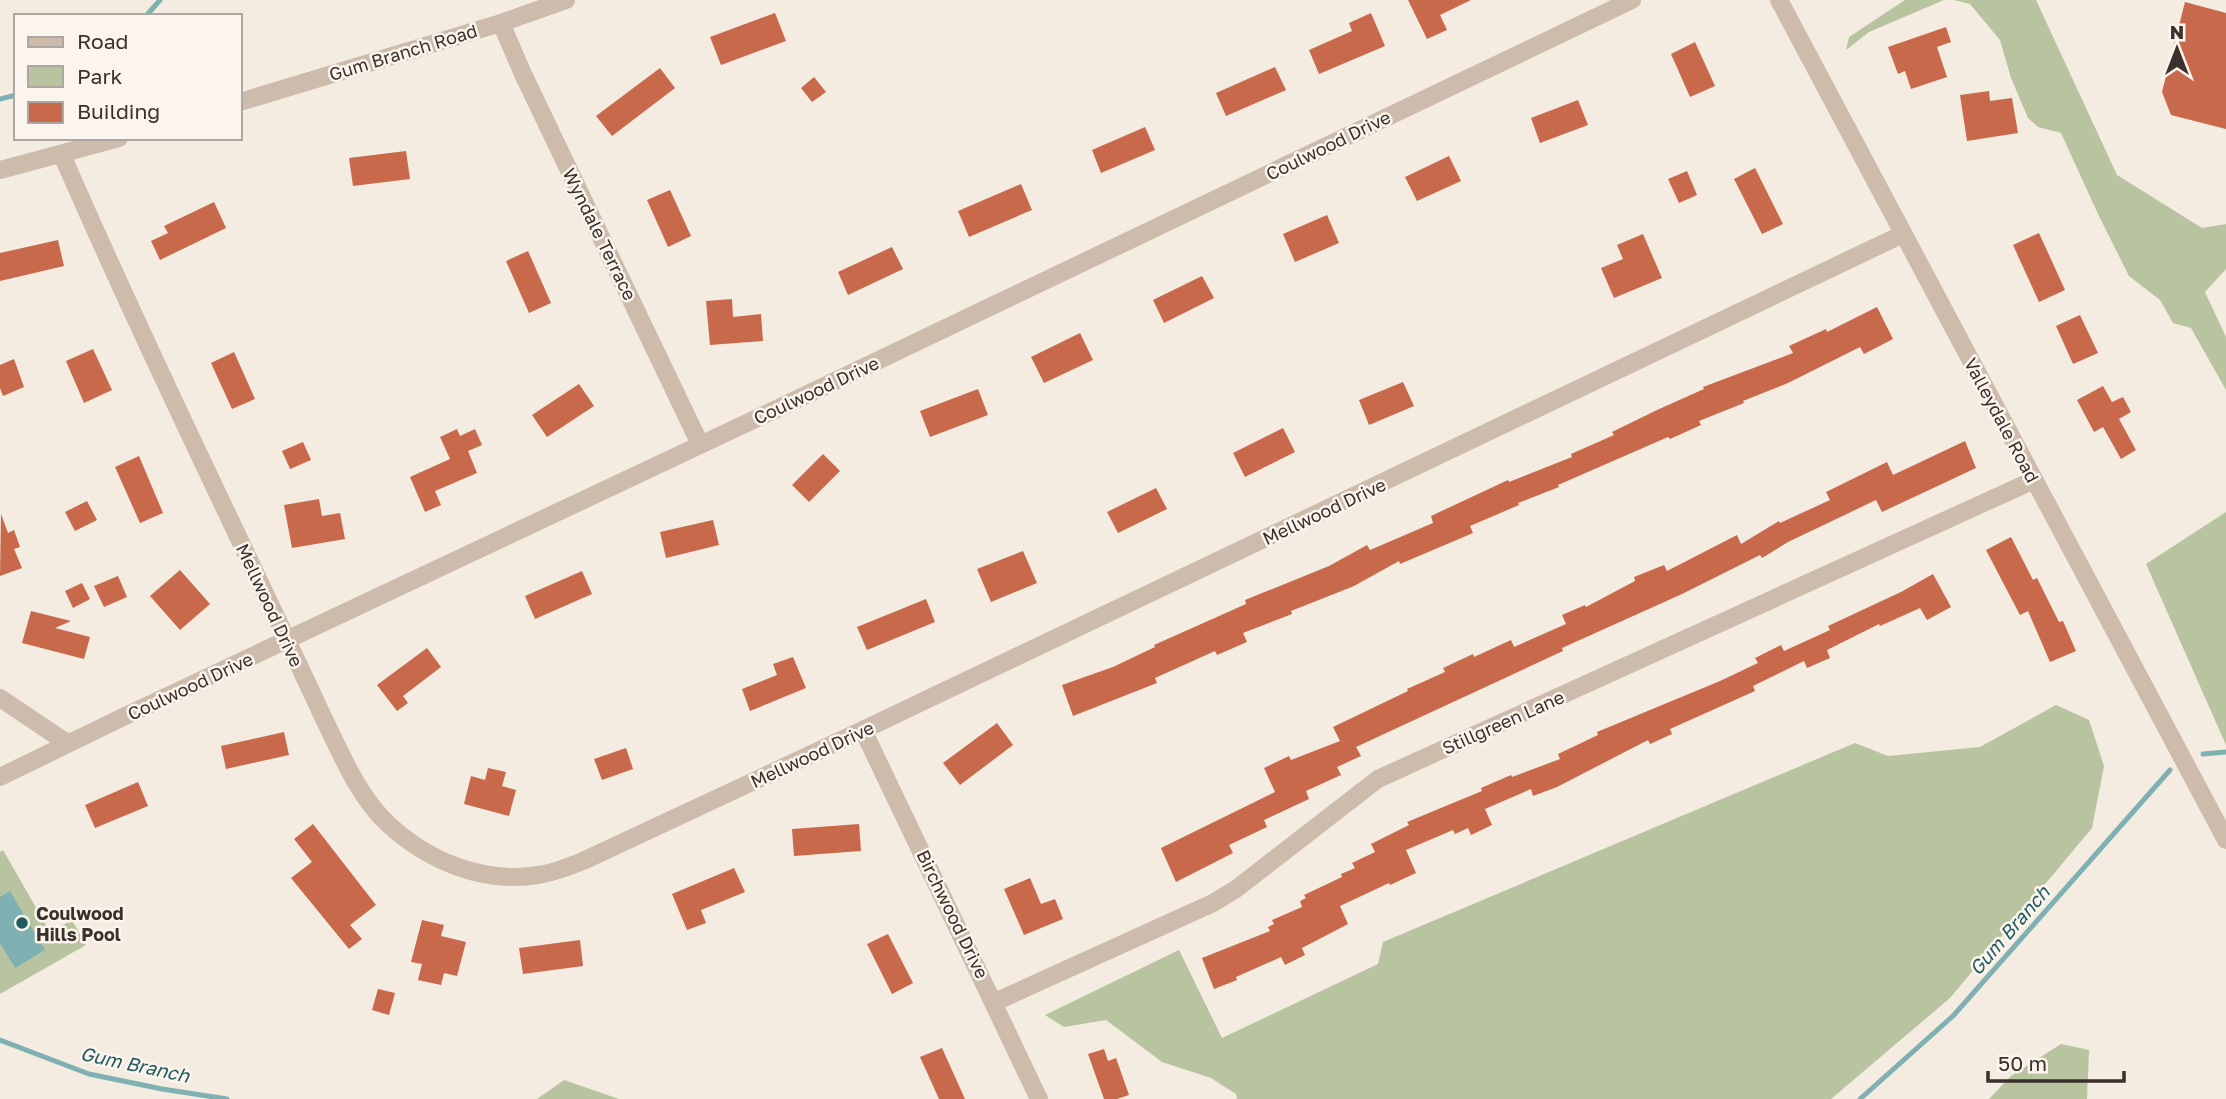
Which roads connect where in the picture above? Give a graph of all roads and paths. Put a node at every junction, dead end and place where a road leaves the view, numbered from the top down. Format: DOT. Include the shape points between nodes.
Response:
graph roads {
  1 [pos="566,0"];
  2 [pos="1632,0"];
  3 [pos="1779,0"];
  4 [pos="501,23"];
  5 [pos="242,101"];
  6 [pos="112,140"];
  7 [pos="62,155"];
  8 [pos="0,170"];
  9 [pos="1903,234"];
  10 [pos="700,444"];
  11 [pos="2034,480"];
  12 [pos="287,641"];
  13 [pos="0,698"];
  14 [pos="863,730"];
  15 [pos="67,744"];
  16 [pos="0,777"];
  17 [pos="2226,839"];
  18 [pos="995,1002"];
  19 [pos="1039,1099"];
  1 -- 4 [label="street, Gum Branch Road"];
  2 -- 10 [label="street, Coulwood Drive"];
  3 -- 9 [label="street, Valleydale Road"];
  4 -- 5 [label="street, Gum Branch Road"];
  4 -- 10 [label="street, Wyndale Terrace"];
  6 -- 7 [label="street"];
  7 -- 8 [label="street"];
  7 -- 12 [label="street, Mellwood Drive"];
  9 -- 11 [label="street, Valleydale Road"];
  9 -- 14 [label="street, Mellwood Drive"];
  10 -- 12 [label="street, Coulwood Drive"];
  11 -- 17 [label="street, Valleydale Road"];
  11 -- 18 [label="street, Stillgreen Lane" via="1378,779 1236,889"];
  12 -- 14 [label="street, Mellwood Drive" via="345,763 377,812 411,844 489,876 538,875 583,861"];
  12 -- 15 [label="street, Coulwood Drive"];
  13 -- 15 [label="street"];
  14 -- 18 [label="street, Birchwood Drive"];
  15 -- 16 [label="street, Coulwood Drive"];
  18 -- 19 [label="street, Birchwood Drive"];
}
